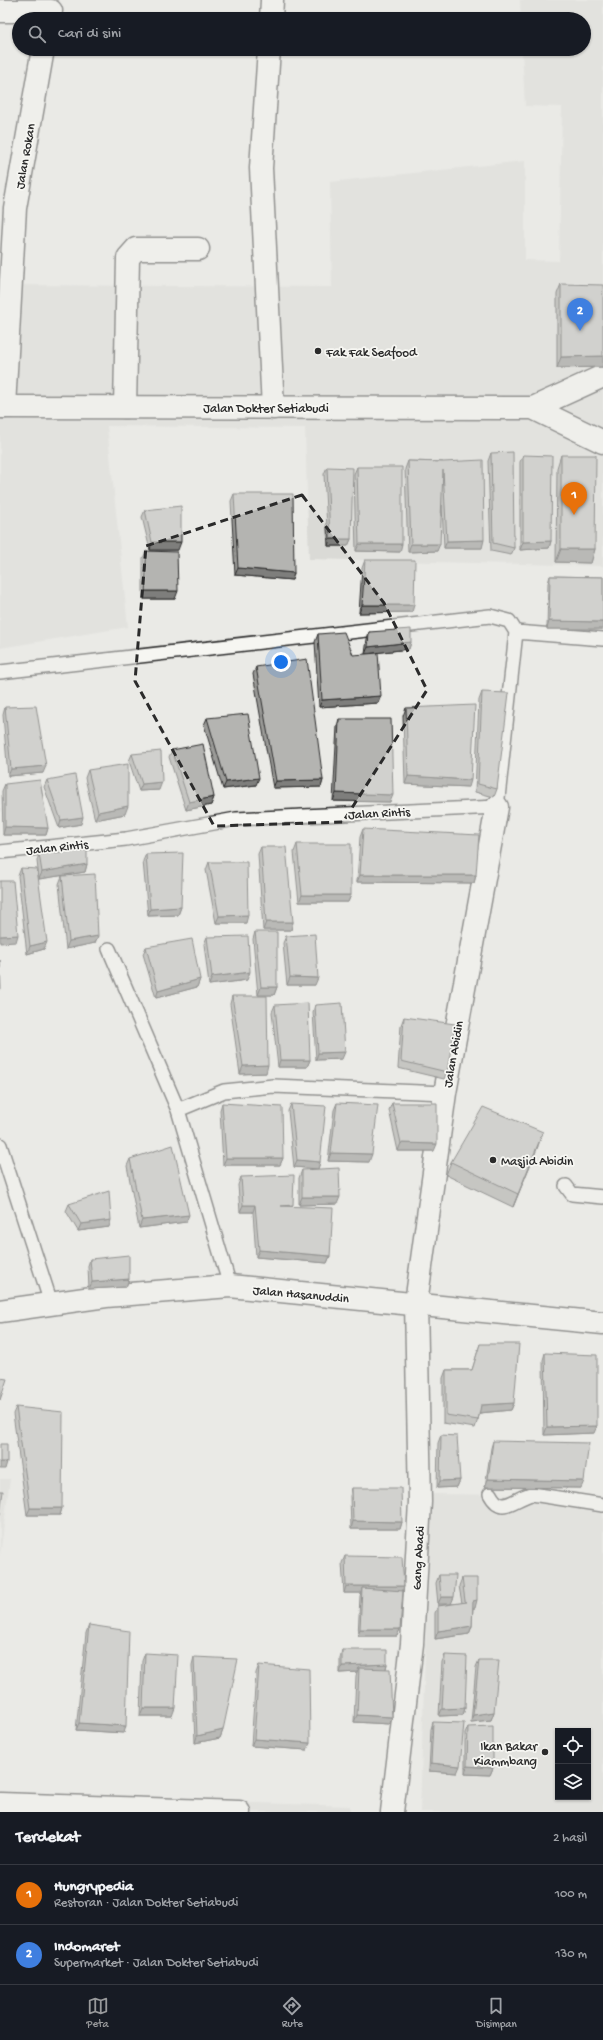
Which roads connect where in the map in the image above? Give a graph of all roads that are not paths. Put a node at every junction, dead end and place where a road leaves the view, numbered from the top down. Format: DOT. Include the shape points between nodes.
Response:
graph roads {
  1 [pos="272,0"];
  2 [pos="51,10"];
  3 [pos="0,11"];
  4 [pos="271,12"];
  5 [pos="42,56"];
  6 [pos="269,56"];
  7 [pos="198,249"];
  8 [pos="603,376"];
  9 [pos="2,407"];
  10 [pos="124,407"];
  11 [pos="273,408"];
  12 [pos="533,408"];
  13 [pos="603,442"];
  14 [pos="516,632"];
  15 [pos="603,639"];
  16 [pos="0,672"];
  17 [pos="497,807"];
  18 [pos="0,852"];
  19 [pos="109,949"];
  20 [pos="445,1093"];
  21 [pos="178,1110"];
  22 [pos="0,1145"];
  23 [pos="566,1186"];
  24 [pos="603,1197"];
  25 [pos="230,1286"];
  26 [pos="51,1303"];
  27 [pos="416,1303"];
  28 [pos="0,1310"];
  29 [pos="603,1323"];
  30 [pos="490,1494"];
  31 [pos="603,1505"];
  32 [pos="0,1804"];
  33 [pos="73,1810"];
  34 [pos="240,1812"];
  35 [pos="392,1812"];
  1 -- 4 [label="street"];
  2 -- 3 [label="street"];
  5 -- 9 [label="street, Jalan Rokan" via="15,208"];
  6 -- 11 [label="street" via="261,168"];
  7 -- 10 [label="street" via="136,249 128,258"];
  8 -- 12 [label="street, Jalan Dokter Setiabudi"];
  9 -- 10 [label="street, Jalan Dokter Setiabudi"];
  10 -- 11 [label="street, Jalan Dokter Setiabudi"];
  11 -- 12 [label="street, Jalan Dokter Setiabudi"];
  12 -- 13 [label="street, Jalan Dokter Setiabudi"];
  14 -- 15 [label="lane"];
  14 -- 16 [label="lane" via="509,621 490,616"];
  14 -- 17 [label="lane"];
  17 -- 18 [label="lane, Jalan Rintis" via="236,819 126,839"];
  17 -- 20 [label="street, Jalan Abidin"];
  19 -- 21 [label="lane"];
  20 -- 21 [label="lane" via="259,1087 224,1091"];
  20 -- 27 [label="street, Jalan Abidin"];
  21 -- 25 [label="lane"];
  22 -- 26 [label="lane"];
  23 -- 24 [label="lane" via="572,1194"];
  25 -- 26 [label="street, Jalan Hasanuddin"];
  25 -- 27 [label="street, Jalan Hasanuddin"];
  26 -- 28 [label="street, Jalan Hasanuddin"];
  27 -- 29 [label="street, Jalan Hasanuddin"];
  27 -- 35 [label="street, Gang Abadi" via="420,1502 412,1644"];
  30 -- 31 [label="lane" via="499,1504 509,1504 520,1497 532,1494"];
  32 -- 33 [label="street"];
  33 -- 34 [label="street"];
}
